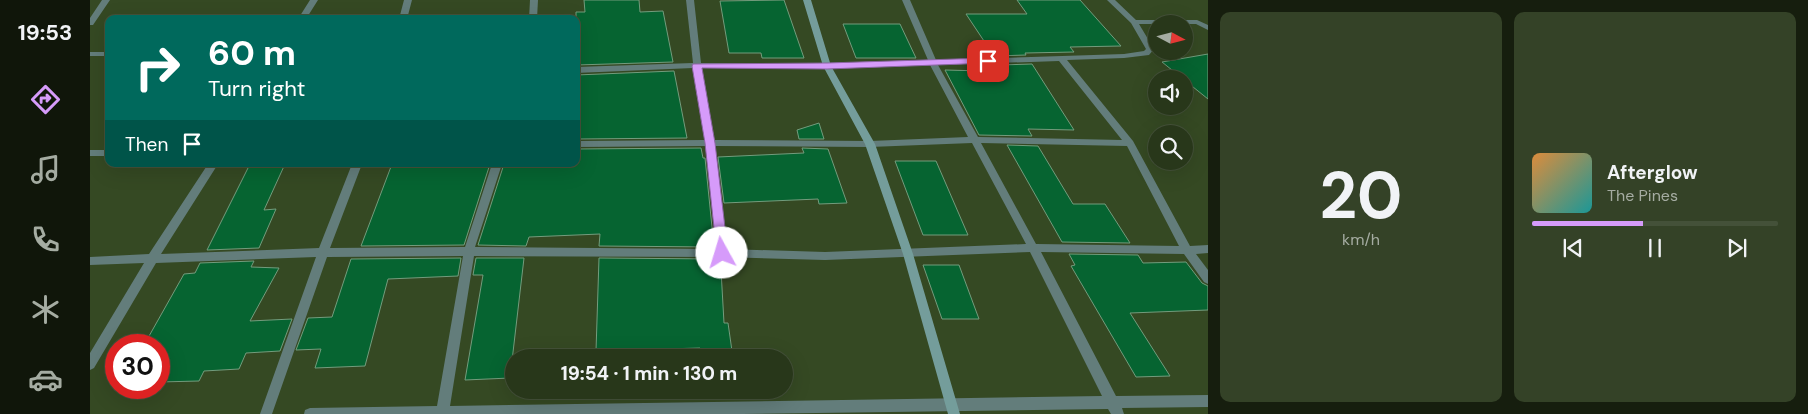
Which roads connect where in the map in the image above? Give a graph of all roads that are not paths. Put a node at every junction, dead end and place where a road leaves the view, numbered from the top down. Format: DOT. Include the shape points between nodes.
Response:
graph roads {
  1 [pos="106,0"];
  2 [pos="314,0"];
  3 [pos="408,0"];
  4 [pos="534,0"];
  5 [pos="690,0"];
  6 [pos="807,0"];
  7 [pos="906,0"];
  8 [pos="1111,0"];
  9 [pos="305,15"];
  10 [pos="404,15"];
  11 [pos="533,15"];
  12 [pos="1134,22"];
  13 [pos="90,23"];
  14 [pos="1208,28"];
  15 [pos="90,54"];
  16 [pos="105,54"];
  17 [pos="1061,58"];
  18 [pos="933,63"];
  19 [pos="697,66"];
  20 [pos="827,66"];
  21 [pos="580,70"];
  22 [pos="973,140"];
  23 [pos="710,143"];
  24 [pos="1130,143"];
  25 [pos="580,144"];
  26 [pos="870,144"];
  27 [pos="90,153"];
  28 [pos="105,153"];
  29 [pos="211,167"];
  30 [pos="356,167"];
  31 [pos="496,167"];
  32 [pos="1033,248"];
  33 [pos="1208,248"];
  34 [pos="1186,250"];
  35 [pos="469,251"];
  36 [pos="323,252"];
  37 [pos="722,253"];
  38 [pos="908,254"];
  39 [pos="153,258"];
  40 [pos="90,261"];
  41 [pos="1208,279"];
  42 [pos="90,364"];
  43 [pos="1208,401"];
  44 [pos="952,409"];
  45 [pos="1116,409"];
  46 [pos="442,412"];
  47 [pos="266,414"];
  48 [pos="310,414"];
  1 -- 13 [label="street"];
  2 -- 9 [label="street"];
  3 -- 10 [label="street"];
  4 -- 11 [label="street"];
  5 -- 19 [label="street"];
  6 -- 20 [label="street"];
  7 -- 18 [label="street"];
  8 -- 12 [label="street"];
  12 -- 14 [label="street" via="1197,22"];
  12 -- 17 [label="street" via="1148,43 1150,49 1146,53"];
  15 -- 16 [label="street"];
  17 -- 18 [label="street"];
  17 -- 24 [label="street"];
  18 -- 20 [label="street"];
  18 -- 22 [label="street"];
  19 -- 20 [label="street"];
  19 -- 21 [label="street"];
  19 -- 23 [label="street"];
  20 -- 26 [label="street"];
  22 -- 24 [label="street"];
  22 -- 26 [label="street"];
  22 -- 32 [label="street"];
  23 -- 25 [label="street"];
  23 -- 26 [label="street"];
  23 -- 37 [label="street"];
  24 -- 34 [label="street"];
  26 -- 38 [label="street"];
  27 -- 28 [label="street"];
  29 -- 39 [label="street"];
  30 -- 36 [label="street"];
  31 -- 35 [label="street"];
  32 -- 34 [label="street"];
  32 -- 38 [label="street"];
  32 -- 45 [label="street"];
  33 -- 34 [label="street"];
  34 -- 41 [label="street"];
  35 -- 36 [label="street"];
  35 -- 37 [label="street"];
  35 -- 46 [label="street"];
  36 -- 39 [label="street"];
  36 -- 47 [label="street"];
  37 -- 38 [label="street"];
  38 -- 44 [label="street"];
  39 -- 40 [label="street"];
  39 -- 42 [label="street"];
  43 -- 45 [label="street"];
  44 -- 45 [label="street"];
  44 -- 46 [label="street"];
  46 -- 48 [label="street"];
}
